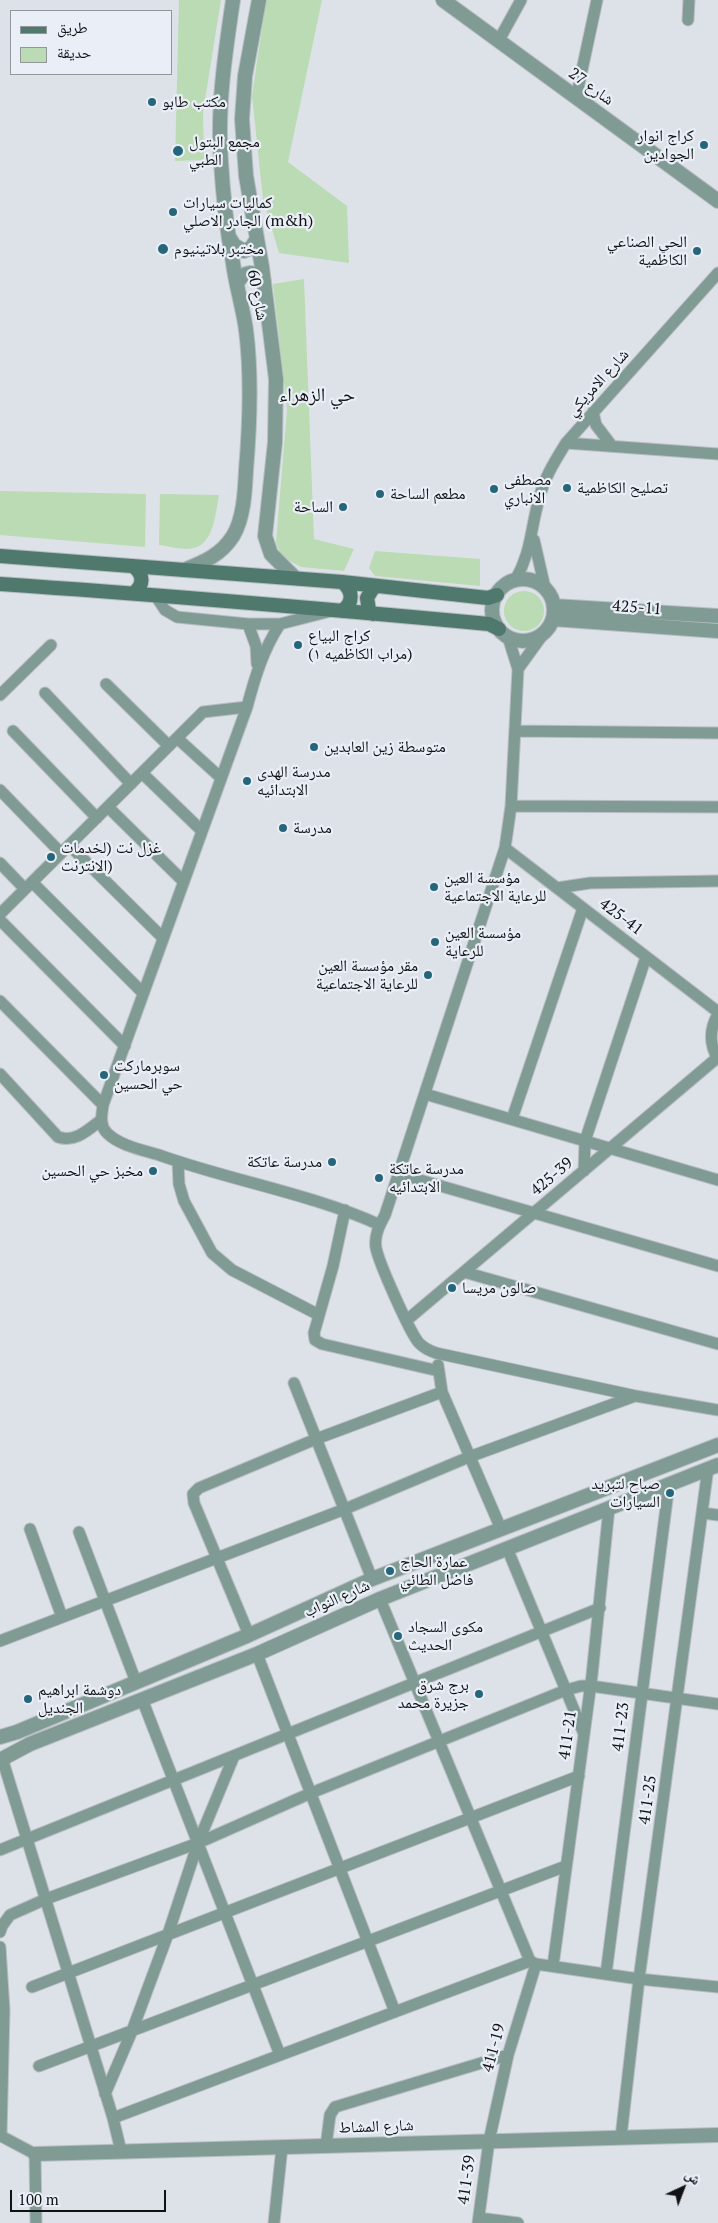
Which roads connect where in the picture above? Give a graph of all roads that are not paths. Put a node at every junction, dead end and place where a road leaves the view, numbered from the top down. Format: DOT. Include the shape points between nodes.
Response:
graph roads {
  1 [pos="233,0"];
  2 [pos="259,0"];
  3 [pos="443,0"];
  4 [pos="521,0"];
  5 [pos="597,0"];
  6 [pos="689,0"];
  7 [pos="688,20"];
  8 [pos="498,40"];
  9 [pos="576,98"];
  10 [pos="718,202"];
  11 [pos="229,237"];
  12 [pos="257,239"];
  13 [pos="718,273"];
  14 [pos="264,281"];
  15 [pos="237,284"];
  16 [pos="594,412"];
  17 [pos="566,443"];
  18 [pos="612,446"];
  19 [pos="718,454"];
  20 [pos="533,531"];
  21 [pos="0,556"];
  22 [pos="133,566"];
  23 [pos="158,568"];
  24 [pos="184,570"];
  25 [pos="295,578"];
  26 [pos="515,580"];
  27 [pos="342,582"];
  28 [pos="0,584"];
  29 [pos="378,586"];
  30 [pos="545,588"];
  31 [pos="134,593"];
  32 [pos="155,595"];
  33 [pos="497,595"];
  34 [pos="337,611"];
  35 [pos="553,613"];
  36 [pos="373,614"];
  37 [pos="718,616"];
  38 [pos="248,624"];
  39 [pos="280,624"];
  40 [pos="718,631"];
  41 [pos="504,633"];
  42 [pos="544,633"];
  43 [pos="51,645"];
  44 [pos="257,669"];
  45 [pos="518,669"];
  46 [pos="106,684"];
  47 [pos="45,693"];
  48 [pos="0,695"];
  49 [pos="247,707"];
  50 [pos="13,731"];
  51 [pos="516,731"];
  52 [pos="718,733"];
  53 [pos="173,742"];
  54 [pos="142,773"];
  55 [pos="222,778"];
  56 [pos="131,784"];
  57 [pos="0,790"];
  58 [pos="511,806"];
  59 [pos="108,807"];
  60 [pos="718,807"];
  61 [pos="97,818"];
  62 [pos="202,831"];
  63 [pos="505,848"];
  64 [pos="65,849"];
  65 [pos="0,863"];
  66 [pos="183,881"];
  67 [pos="718,881"];
  68 [pos="29,886"];
  69 [pos="557,888"];
  70 [pos="583,908"];
  71 [pos="0,914"];
  72 [pos="0,920"];
  73 [pos="163,938"];
  74 [pos="646,957"];
  75 [pos="143,993"];
  76 [pos="0,1001"];
  77 [pos="718,1013"];
  78 [pos="125,1046"];
  79 [pos="718,1059"];
  80 [pos="0,1074"];
  81 [pos="425,1094"];
  82 [pos="103,1105"];
  83 [pos="101,1120"];
  84 [pos="512,1120"];
  85 [pos="585,1141"];
  86 [pos="611,1148"];
  87 [pos="178,1162"];
  88 [pos="584,1171"];
  89 [pos="399,1174"];
  90 [pos="718,1180"];
  91 [pos="345,1210"];
  92 [pos="534,1213"];
  93 [pos="380,1225"];
  94 [pos="718,1266"];
  95 [pos="464,1272"];
  96 [pos="319,1315"];
  97 [pos="407,1320"];
  98 [pos="718,1344"];
  99 [pos="436,1353"];
  100 [pos="438,1371"];
  101 [pos="294,1383"];
  102 [pos="442,1392"];
  103 [pos="636,1396"];
  104 [pos="718,1398"];
  105 [pos="717,1410"];
  106 [pos="316,1439"];
  107 [pos="718,1444"];
  108 [pos="469,1457"];
  109 [pos="713,1466"];
  110 [pos="669,1484"];
  111 [pos="609,1508"];
  112 [pos="345,1509"];
  113 [pos="703,1513"];
  114 [pos="718,1515"];
  115 [pos="30,1529"];
  116 [pos="501,1529"];
  117 [pos="79,1532"];
  118 [pos="507,1548"];
  119 [pos="216,1557"];
  120 [pos="372,1579"];
  121 [pos="105,1599"];
  122 [pos="380,1599"];
  123 [pos="600,1608"];
  124 [pos="62,1617"];
  125 [pos="541,1632"];
  126 [pos="249,1635"];
  127 [pos="0,1640"];
  128 [pos="257,1654"];
  129 [pos="136,1682"];
  130 [pos="415,1683"];
  131 [pos="590,1686"];
  132 [pos="566,1690"];
  133 [pos="642,1693"];
  134 [pos="678,1698"];
  135 [pos="142,1699"];
  136 [pos="718,1704"];
  137 [pos="288,1734"];
  138 [pos="584,1735"];
  139 [pos="0,1737"];
  140 [pos="439,1740"];
  141 [pos="234,1756"];
  142 [pos="1,1759"];
  143 [pos="579,1776"];
  144 [pos="173,1780"];
  145 [pos="311,1793"];
  146 [pos="471,1818"];
  147 [pos="28,1838"];
  148 [pos="198,1843"];
  149 [pos="0,1850"];
  150 [pos="566,1866"];
  151 [pos="340,1868"];
  152 [pos="501,1891"];
  153 [pos="46,1899"];
  154 [pos="225,1913"];
  155 [pos="0,1932"];
  156 [pos="168,1934"];
  157 [pos="368,1941"];
  158 [pos="0,1947"];
  159 [pos="533,1962"];
  160 [pos="553,1966"];
  161 [pos="68,1973"];
  162 [pos="606,1974"];
  163 [pos="639,1979"];
  164 [pos="253,1985"];
  165 [pos="32,1987"];
  166 [pos="718,1987"];
  167 [pos="395,2012"];
  168 [pos="132,2031"];
  169 [pos="91,2046"];
  170 [pos="280,2055"];
  171 [pos="508,2055"];
  172 [pos="39,2066"];
  173 [pos="105,2094"];
  174 [pos="113,2118"];
  175 [pos="718,2135"];
  176 [pos="621,2137"];
  177 [pos="489,2141"];
  178 [pos="326,2146"];
  179 [pos="282,2147"];
  180 [pos="121,2151"];
  181 [pos="35,2154"];
  182 [pos="478,2221"];
  183 [pos="36,2223"];
  184 [pos="274,2223"];
  185 [pos="518,2223"];
  1 -- 11 [label="street, شارع 60" via="219,116 220,160"];
  2 -- 12 [label="street, شارع 60" via="245,76 242,119 246,176"];
  3 -- 8 [label="street, شارع 27"];
  4 -- 8 [label="street"];
  5 -- 9 [label="street"];
  6 -- 7 [label="street"];
  8 -- 9 [label="street, شارع 27"];
  9 -- 10 [label="street, شارع 27"];
  11 -- 12 [label="street" via="234,245 244,250 251,248"];
  11 -- 15 [label="street, شارع 60"];
  12 -- 14 [label="street, شارع 60"];
  13 -- 16 [label="street, شارع الامريكي"];
  14 -- 15 [label="street" via="249,272"];
  14 -- 25 [label="street, شارع 60" via="276,379 277,417 265,536 271,554"];
  15 -- 24 [label="street, شارع 60" via="246,329 250,389 245,482 239,521 234,535 217,554"];
  16 -- 17 [label="street, شارع الامريكي"];
  16 -- 18 [label="street" via="596,425"];
  17 -- 18 [label="street"];
  17 -- 20 [label="street, شارع الامريكي" via="549,469"];
  18 -- 19 [label="street"];
  20 -- 26 [label="street, شارع الامريكي" via="527,556"];
  20 -- 30 [label="street, شارع الامريكي"];
  21 -- 22 [label="main road"];
  22 -- 23 [label="main road"];
  22 -- 31 [label="main road" via="142,580"];
  23 -- 24 [label="main road"];
  23 -- 32 [label="main road" via="150,582"];
  24 -- 25 [label="main road"];
  25 -- 27 [label="main road"];
  26 -- 30 [label="street" via="536,582"];
  26 -- 33 [label="street"];
  27 -- 29 [label="main road"];
  27 -- 34 [label="main road" via="351,597 347,608"];
  28 -- 31 [label="main road"];
  29 -- 33 [label="main road" via="488,598"];
  29 -- 36 [label="main road" via="369,592 367,598"];
  30 -- 35 [label="street" via="551,596"];
  31 -- 32 [label="main road"];
  32 -- 34 [label="main road"];
  32 -- 38 [label="street" via="165,610 177,617"];
  33 -- 41 [label="street" via="493,612"];
  34 -- 36 [label="main road"];
  34 -- 39 [label="street"];
  35 -- 37 [label="street, 425-11"];
  35 -- 40 [label="street, 425-11"];
  35 -- 42 [label="street"];
  36 -- 41 [label="main road" via="489,624"];
  38 -- 39 [label="street"];
  38 -- 44 [label="street" via="256,646"];
  39 -- 44 [label="street"];
  41 -- 42 [label="street" via="527,641"];
  41 -- 45 [label="street"];
  42 -- 45 [label="street"];
  43 -- 48 [label="street"];
  44 -- 49 [label="street"];
  45 -- 51 [label="street"];
  46 -- 53 [label="street"];
  47 -- 56 [label="street"];
  49 -- 53 [label="street" via="203,712"];
  49 -- 55 [label="street"];
  50 -- 61 [label="street"];
  51 -- 52 [label="street"];
  51 -- 58 [label="street"];
  53 -- 54 [label="street"];
  53 -- 55 [label="street"];
  54 -- 56 [label="street"];
  54 -- 62 [label="street"];
  55 -- 62 [label="street"];
  56 -- 59 [label="street"];
  57 -- 64 [label="street"];
  58 -- 60 [label="street"];
  58 -- 63 [label="street"];
  59 -- 61 [label="street"];
  59 -- 66 [label="street"];
  61 -- 64 [label="street"];
  62 -- 66 [label="street"];
  63 -- 69 [label="street, 425-41"];
  63 -- 81 [label="street"];
  64 -- 68 [label="street"];
  64 -- 73 [label="street"];
  65 -- 68 [label="street"];
  66 -- 73 [label="street"];
  67 -- 69 [label="street" via="590,883"];
  68 -- 71 [label="street"];
  68 -- 75 [label="street"];
  69 -- 70 [label="street, 425-41"];
  70 -- 74 [label="street, 425-41"];
  70 -- 84 [label="street"];
  72 -- 78 [label="street"];
  73 -- 75 [label="street"];
  74 -- 77 [label="street, 425-41"];
  74 -- 85 [label="street"];
  75 -- 78 [label="street"];
  76 -- 82 [label="street"];
  77 -- 79 [label="street" via="710,1035"];
  78 -- 82 [label="street"];
  79 -- 86 [label="street, 425-39"];
  80 -- 83 [label="street" via="58,1137 73,1138"];
  81 -- 84 [label="street"];
  81 -- 89 [label="street"];
  82 -- 83 [label="street"];
  83 -- 87 [label="street" via="106,1132 117,1141"];
  84 -- 85 [label="street"];
  85 -- 86 [label="street"];
  85 -- 88 [label="street"];
  86 -- 88 [label="street, 425-39"];
  86 -- 90 [label="street"];
  87 -- 91 [label="street"];
  87 -- 96 [label="street" via="184,1201 212,1254 232,1270"];
  88 -- 92 [label="street, 425-39"];
  89 -- 92 [label="street"];
  89 -- 93 [label="street"];
  91 -- 93 [label="street"];
  91 -- 96 [label="street"];
  92 -- 94 [label="street"];
  92 -- 95 [label="street, 425-39"];
  93 -- 97 [label="street" via="376,1248"];
  95 -- 97 [label="street, 425-39"];
  95 -- 98 [label="street"];
  96 -- 100 [label="street" via="314,1333 315,1340 322,1344"];
  97 -- 99 [label="street" via="419,1343"];
  99 -- 100 [label="street"];
  99 -- 103 [label="street"];
  100 -- 102 [label="street"];
  101 -- 106 [label="street"];
  102 -- 106 [label="street"];
  102 -- 108 [label="street"];
  103 -- 105 [label="street"];
  103 -- 108 [label="street"];
  104 -- 105 [label="street"];
  106 -- 112 [label="street"];
  106 -- 119 [label="street" via="199,1488 193,1494"];
  107 -- 116 [label="street, شارع النواب"];
  108 -- 112 [label="street"];
  108 -- 116 [label="street"];
  109 -- 110 [label="street, شارع النواب"];
  109 -- 113 [label="street, 411-25"];
  110 -- 111 [label="street, شارع النواب"];
  110 -- 133 [label="street, 411-23"];
  111 -- 118 [label="street, شارع النواب"];
  111 -- 123 [label="street, 411-21"];
  112 -- 119 [label="street"];
  112 -- 120 [label="street"];
  113 -- 114 [label="street"];
  113 -- 134 [label="street, 411-25"];
  115 -- 124 [label="street"];
  116 -- 120 [label="street, شارع النواب"];
  117 -- 121 [label="street"];
  118 -- 122 [label="street, شارع النواب"];
  118 -- 125 [label="street"];
  119 -- 121 [label="street"];
  119 -- 126 [label="street"];
  120 -- 126 [label="street, شارع النواب"];
  121 -- 124 [label="street"];
  121 -- 129 [label="street"];
  122 -- 128 [label="street, شارع النواب"];
  122 -- 130 [label="street"];
  123 -- 125 [label="street"];
  123 -- 131 [label="street, 411-21"];
  124 -- 127 [label="street"];
  125 -- 130 [label="street"];
  125 -- 132 [label="street"];
  126 -- 129 [label="street, شارع النواب"];
  128 -- 135 [label="street, شارع النواب"];
  128 -- 137 [label="street"];
  129 -- 139 [label="street, شارع النواب"];
  130 -- 137 [label="street"];
  130 -- 140 [label="street"];
  131 -- 132 [label="street"];
  131 -- 133 [label="street"];
  131 -- 138 [label="street, 411-21"];
  132 -- 138 [label="street"];
  132 -- 140 [label="street"];
  133 -- 134 [label="street"];
  133 -- 162 [label="street, 411-23"];
  134 -- 136 [label="street"];
  134 -- 163 [label="street, 411-25"];
  135 -- 142 [label="street, شارع النواب"];
  135 -- 144 [label="street"];
  137 -- 141 [label="street"];
  137 -- 145 [label="street"];
  138 -- 143 [label="street, 411-21"];
  140 -- 145 [label="street"];
  140 -- 146 [label="street"];
  141 -- 144 [label="street"];
  141 -- 148 [label="street"];
  142 -- 147 [label="street"];
  143 -- 146 [label="street"];
  143 -- 150 [label="street, 411-21"];
  144 -- 147 [label="street"];
  144 -- 148 [label="street"];
  145 -- 148 [label="street"];
  145 -- 151 [label="street"];
  146 -- 151 [label="street"];
  146 -- 152 [label="street"];
  147 -- 149 [label="street"];
  147 -- 153 [label="street"];
  148 -- 153 [label="street"];
  148 -- 154 [label="street"];
  148 -- 156 [label="street"];
  150 -- 152 [label="street"];
  150 -- 160 [label="street, 411-21"];
  151 -- 154 [label="street"];
  151 -- 157 [label="street"];
  152 -- 157 [label="street"];
  152 -- 159 [label="street"];
  153 -- 155 [label="street" via="10,1915"];
  153 -- 161 [label="street"];
  154 -- 156 [label="street"];
  154 -- 164 [label="street"];
  156 -- 161 [label="street"];
  156 -- 168 [label="street"];
  157 -- 164 [label="street"];
  157 -- 167 [label="street"];
  158 -- 181 [label="street" via="4,2010 1,2136"];
  159 -- 160 [label="street"];
  159 -- 167 [label="street"];
  159 -- 171 [label="street, 411-19"];
  160 -- 162 [label="street"];
  161 -- 165 [label="street"];
  161 -- 169 [label="street"];
  162 -- 163 [label="street"];
  163 -- 166 [label="street"];
  163 -- 176 [label="street, 411-25"];
  164 -- 168 [label="street"];
  164 -- 170 [label="street"];
  167 -- 170 [label="street"];
  168 -- 169 [label="street"];
  168 -- 173 [label="street"];
  169 -- 172 [label="street"];
  169 -- 173 [label="street"];
  170 -- 174 [label="street"];
  171 -- 177 [label="street, 411-19"];
  171 -- 178 [label="street" via="335,2107 330,2115"];
  173 -- 174 [label="street"];
  174 -- 180 [label="street"];
  175 -- 176 [label="street, شارع المشاط"];
  176 -- 177 [label="street, شارع المشاط"];
  177 -- 178 [label="street, شارع المشاط"];
  177 -- 182 [label="street, 411-39"];
  178 -- 179 [label="street, شارع المشاط"];
  179 -- 180 [label="street, شارع المشاط"];
  179 -- 184 [label="street"];
  180 -- 181 [label="street, شارع المشاط"];
  181 -- 183 [label="street"];
  182 -- 185 [label="street"];
}
